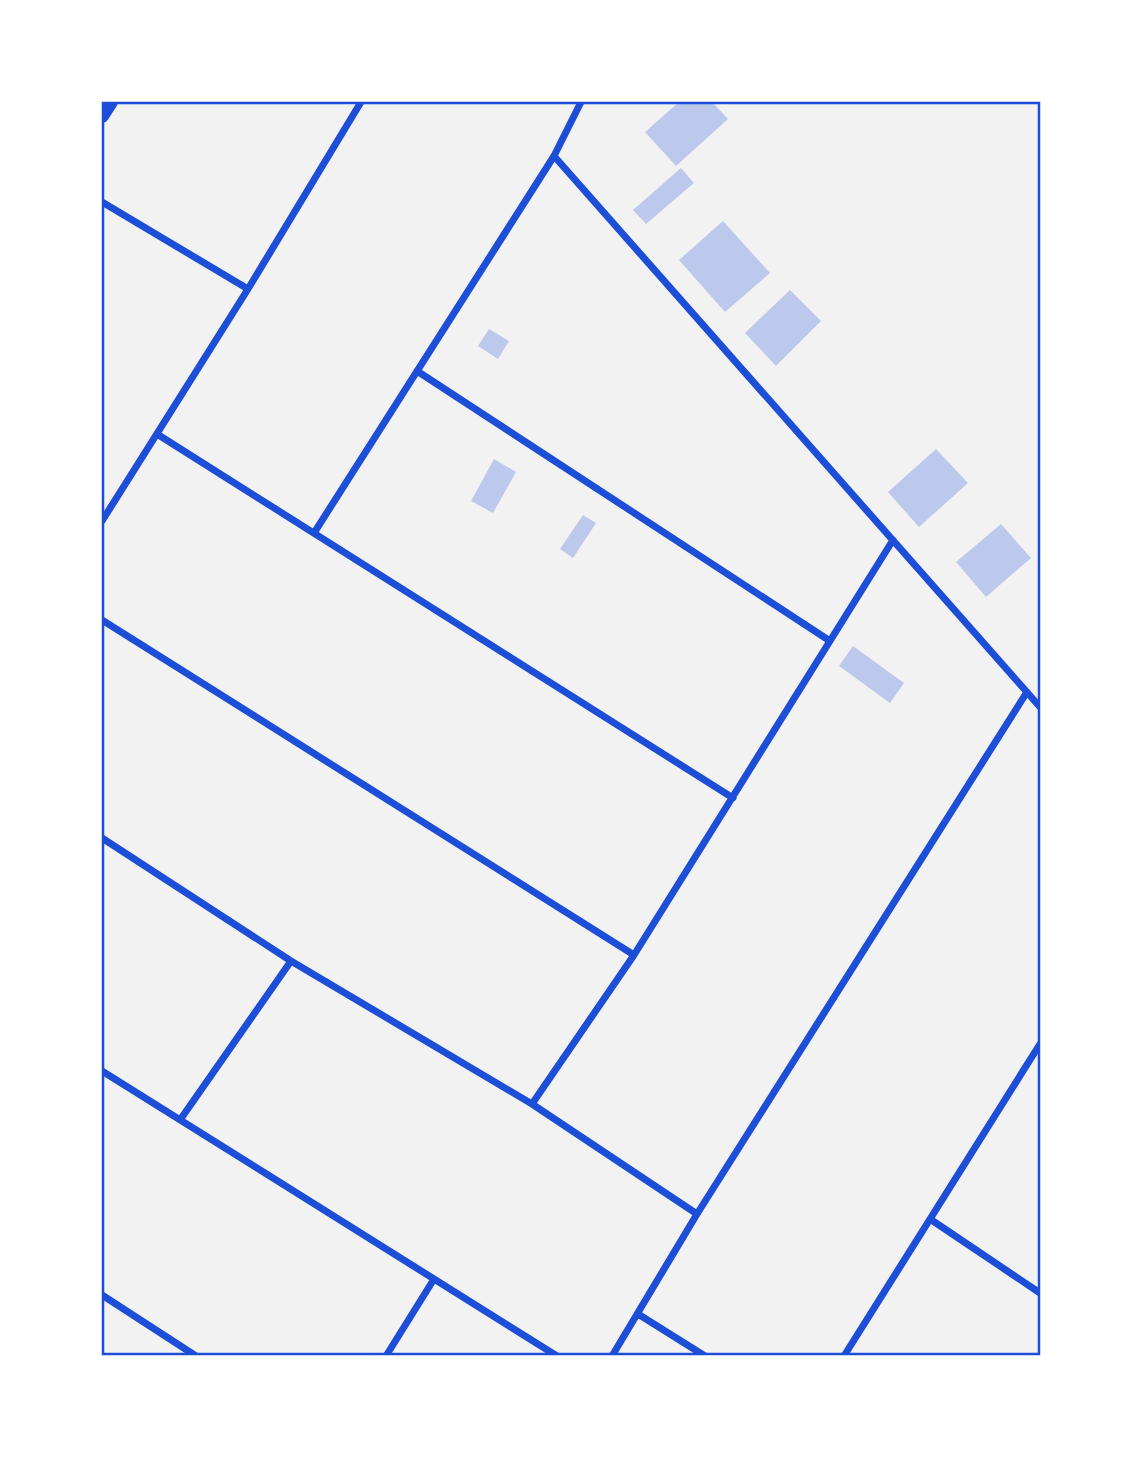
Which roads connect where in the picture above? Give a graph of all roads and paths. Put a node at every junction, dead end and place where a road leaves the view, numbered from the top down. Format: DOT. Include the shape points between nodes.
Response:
graph roads {
  1 [pos="111,102"];
  2 [pos="361,102"];
  3 [pos="581,102"];
  4 [pos="102,116"];
  5 [pos="554,156"];
  6 [pos="102,202"];
  7 [pos="248,289"];
  8 [pos="417,371"];
  9 [pos="157,434"];
  10 [pos="102,521"];
  11 [pos="314,533"];
  12 [pos="893,540"];
  13 [pos="102,620"];
  14 [pos="830,641"];
  15 [pos="1027,692"];
  16 [pos="1041,707"];
  17 [pos="733,798"];
  18 [pos="102,838"];
  19 [pos="634,955"];
  20 [pos="291,961"];
  21 [pos="1041,1044"];
  22 [pos="102,1072"];
  23 [pos="532,1104"];
  24 [pos="180,1121"];
  25 [pos="697,1214"];
  26 [pos="930,1219"];
  27 [pos="434,1279"];
  28 [pos="1041,1293"];
  29 [pos="102,1295"];
  30 [pos="638,1314"];
  31 [pos="196,1356"];
  32 [pos="386,1356"];
  33 [pos="557,1356"];
  34 [pos="612,1356"];
  35 [pos="705,1356"];
  36 [pos="844,1356"];
  1 -- 4 [label="main road"];
  2 -- 7 [label="street"];
  3 -- 5 [label="street"];
  5 -- 8 [label="street"];
  5 -- 12 [label="street"];
  6 -- 7 [label="street"];
  7 -- 9 [label="street"];
  8 -- 11 [label="street"];
  8 -- 14 [label="street"];
  9 -- 10 [label="street"];
  9 -- 11 [label="street"];
  11 -- 17 [label="street"];
  12 -- 14 [label="street"];
  12 -- 15 [label="street"];
  13 -- 19 [label="street"];
  14 -- 17 [label="street"];
  15 -- 16 [label="street"];
  15 -- 25 [label="street"];
  17 -- 19 [label="street"];
  18 -- 20 [label="street"];
  19 -- 23 [label="street"];
  20 -- 23 [label="street"];
  20 -- 24 [label="street"];
  21 -- 26 [label="street"];
  22 -- 24 [label="street"];
  23 -- 25 [label="street"];
  24 -- 27 [label="street"];
  25 -- 30 [label="street"];
  26 -- 28 [label="street"];
  26 -- 36 [label="street"];
  27 -- 32 [label="street"];
  27 -- 33 [label="street"];
  29 -- 31 [label="street"];
  30 -- 34 [label="street"];
  30 -- 35 [label="street"];
}
